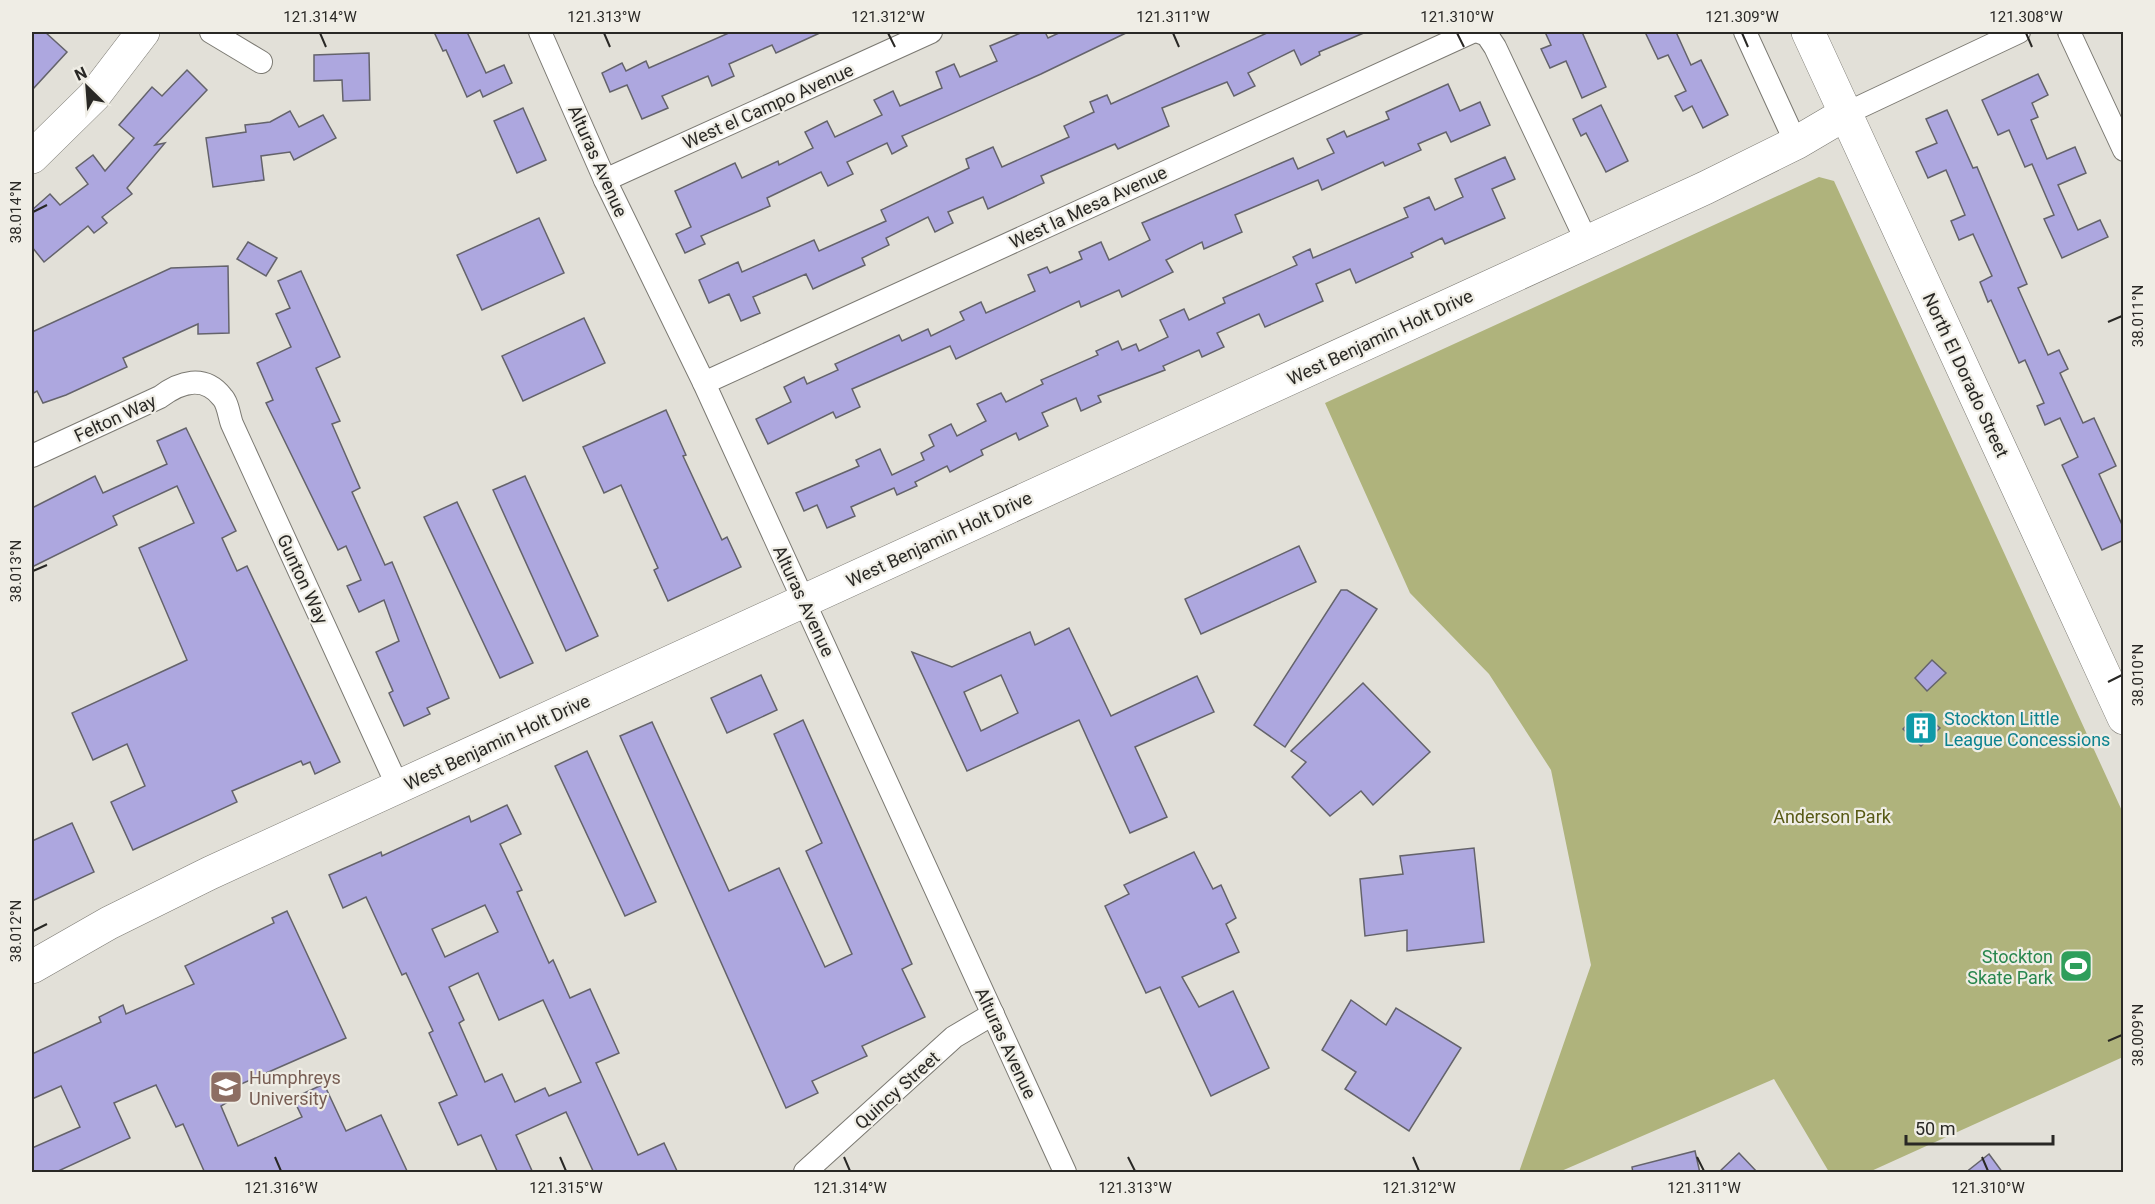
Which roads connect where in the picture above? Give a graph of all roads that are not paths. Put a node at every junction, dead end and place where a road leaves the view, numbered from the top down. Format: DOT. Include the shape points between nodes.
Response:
graph roads {
  1 [pos="143,32"];
  2 [pos="212,32"];
  3 [pos="540,32"];
  4 [pos="931,32"];
  5 [pos="1472,32"];
  6 [pos="1479,32"];
  7 [pos="1745,32"];
  8 [pos="1808,32"];
  9 [pos="2019,32"];
  10 [pos="2069,32"];
  11 [pos="261,62"];
  12 [pos="1847,113"];
  13 [pos="1796,143"];
  14 [pos="2124,150"];
  15 [pos="32,157"];
  16 [pos="605,180"];
  17 [pos="1587,242"];
  18 [pos="197,382"];
  19 [pos="704,383"];
  20 [pos="32,456"];
  21 [pos="803,601"];
  22 [pos="2124,718"];
  23 [pos="398,787"];
  24 [pos="32,967"];
  25 [pos="993,1014"];
  26 [pos="805,1173"];
  27 [pos="1065,1173"];
  1 -- 15 [label="main road" via="94,96"];
  2 -- 11 [label="street"];
  3 -- 16 [label="street, Alturas Avenue"];
  4 -- 16 [label="street, West el Campo Avenue"];
  5 -- 19 [label="street, West la Mesa Avenue"];
  6 -- 17 [label="street" via="1495,47"];
  7 -- 13 [label="street"];
  8 -- 12 [label="main road, North El Dorado Street"];
  9 -- 12 [label="street"];
  10 -- 14 [label="street"];
  12 -- 13 [label="main road, West Benjamin Holt Drive"];
  12 -- 22 [label="main road, North El Dorado Street"];
  13 -- 17 [label="main road, West Benjamin Holt Drive"];
  16 -- 19 [label="street, Alturas Avenue"];
  17 -- 21 [label="main road, West Benjamin Holt Drive"];
  18 -- 20 [label="street, Felton Way" via="176,385 160,397"];
  18 -- 23 [label="street, Gunton Way" via="224,398 232,424"];
  19 -- 21 [label="street, Alturas Avenue"];
  21 -- 23 [label="main road, West Benjamin Holt Drive"];
  21 -- 25 [label="street, Alturas Avenue"];
  23 -- 24 [label="main road, West Benjamin Holt Drive" via="210,873"];
  25 -- 26 [label="street, Quincy Street" via="954,1037"];
  25 -- 27 [label="street, Alturas Avenue"];
}
